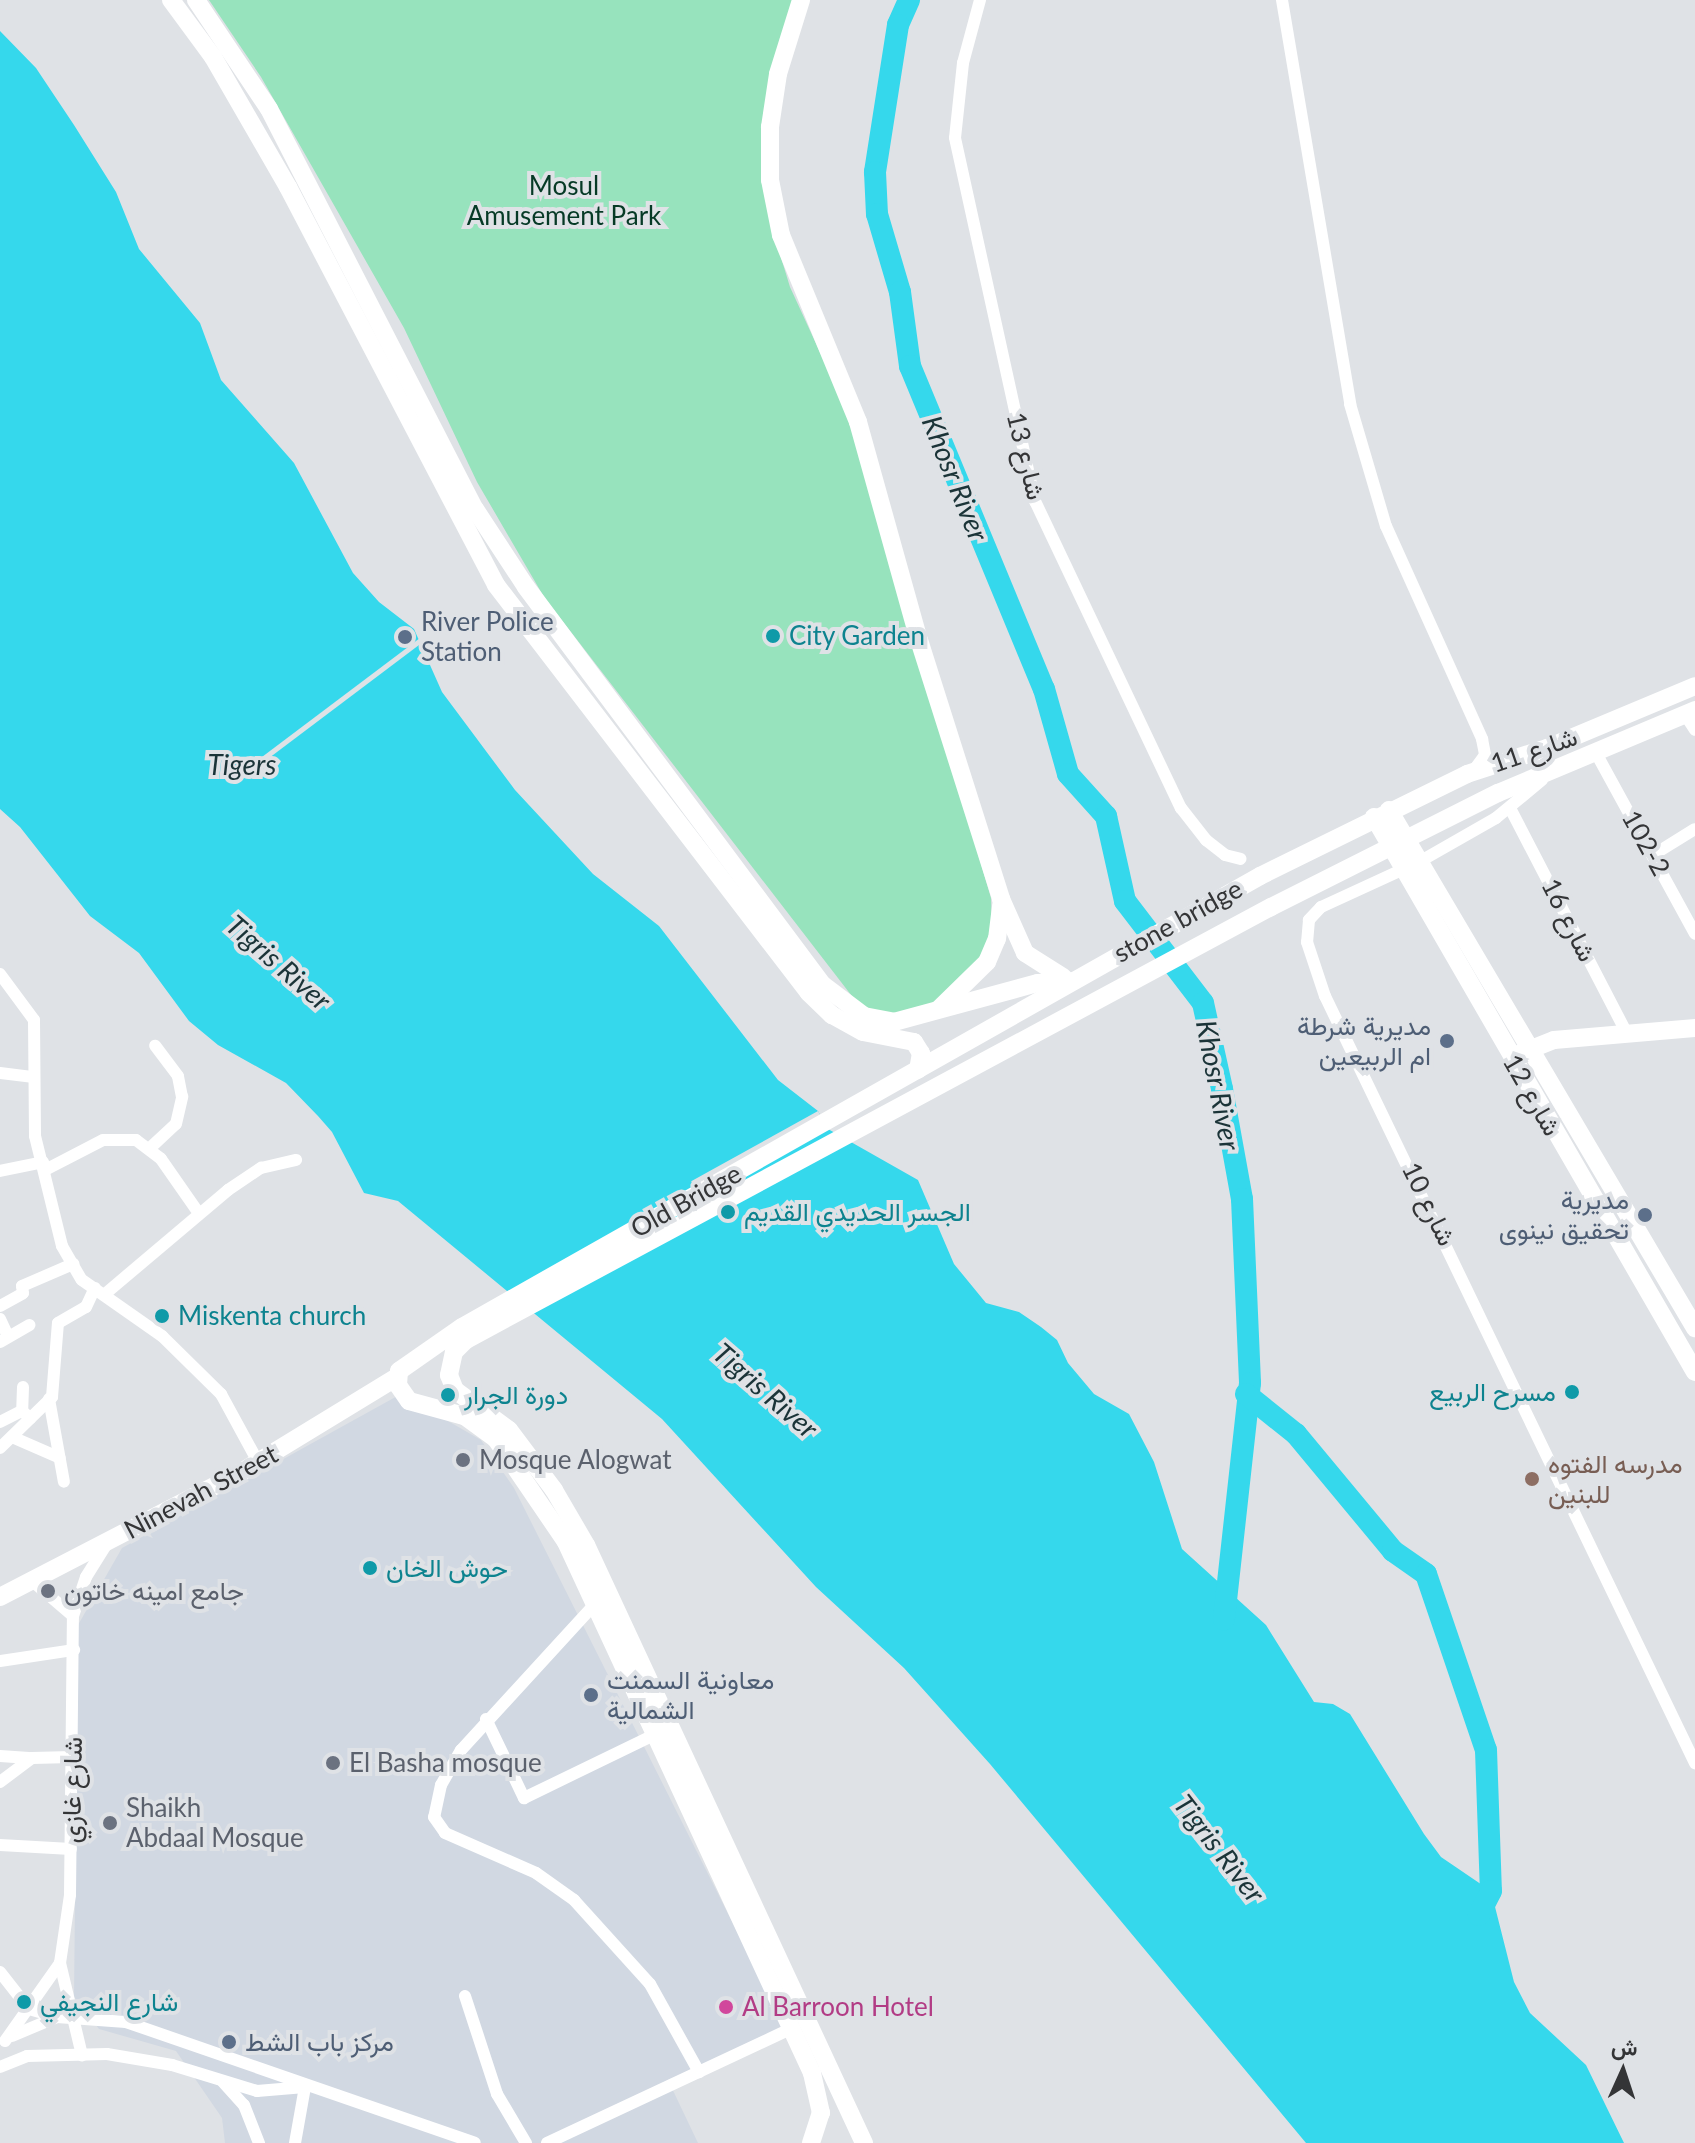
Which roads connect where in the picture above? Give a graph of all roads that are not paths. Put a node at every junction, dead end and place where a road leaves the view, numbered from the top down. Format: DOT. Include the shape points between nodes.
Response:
graph roads {
  1 [pos="171,0"];
  2 [pos="196,0"];
  3 [pos="801,0"];
  4 [pos="980,0"];
  5 [pos="1282,0"];
  6 [pos="304,177"];
  7 [pos="288,187"];
  8 [pos="1695,686"];
  9 [pos="1689,711"];
  10 [pos="1695,730"];
  11 [pos="1482,739"];
  12 [pos="1596,753"];
  13 [pos="1521,756"];
  14 [pos="1569,764"];
  15 [pos="1467,774"];
  16 [pos="1510,808"];
  17 [pos="1381,813"];
  18 [pos="1695,829"];
  19 [pos="1399,843"];
  20 [pos="709,847"];
  21 [pos="1653,855"];
  22 [pos="1241,859"];
  23 [pos="1411,866"];
  24 [pos="1260,876"];
  25 [pos="1001,899"];
  26 [pos="1271,907"];
  27 [pos="1694,928"];
  28 [pos="0,974"];
  29 [pos="1074,981"];
  30 [pos="934,1013"];
  31 [pos="1695,1028"];
  32 [pos="1626,1032"];
  33 [pos="155,1046"];
  34 [pos="1527,1049"];
  35 [pos="1510,1058"];
  36 [pos="0,1073"];
  37 [pos="911,1074"];
  38 [pos="32,1077"];
  39 [pos="150,1148"];
  40 [pos="296,1160"];
  41 [pos="44,1166"];
  42 [pos="0,1171"];
  43 [pos="198,1212"];
  44 [pos="73,1264"];
  45 [pos="100,1291"];
  46 [pos="0,1306"];
  47 [pos="0,1319"];
  48 [pos="29,1325"];
  49 [pos="1695,1328"];
  50 [pos="467,1332"];
  51 [pos="4,1339"];
  52 [pos="1688,1345"];
  53 [pos="1695,1372"];
  54 [pos="397,1377"];
  55 [pos="23,1387"];
  56 [pos="49,1399"];
  57 [pos="26,1415"];
  58 [pos="0,1422"];
  59 [pos="12,1437"];
  60 [pos="0,1448"];
  61 [pos="519,1457"];
  62 [pos="60,1458"];
  63 [pos="258,1462"];
  64 [pos="64,1482"];
  65 [pos="108,1542"];
  66 [pos="31,1580"];
  67 [pos="0,1597"];
  68 [pos="594,1605"];
  69 [pos="73,1616"];
  70 [pos="74,1650"];
  71 [pos="0,1661"];
  72 [pos="486,1719"];
  73 [pos="656,1734"];
  74 [pos="0,1756"];
  75 [pos="72,1757"];
  76 [pos="32,1758"];
  77 [pos="1695,1763"];
  78 [pos="0,1782"];
  79 [pos="0,1845"];
  80 [pos="71,1849"];
  81 [pos="60,1963"];
  82 [pos="0,1972"];
  83 [pos="465,1996"];
  84 [pos="29,2009"];
  85 [pos="75,2015"];
  86 [pos="57,2017"];
  87 [pos="792,2028"];
  88 [pos="2,2043"];
  89 [pos="82,2055"];
  90 [pos="829,2064"];
  91 [pos="0,2067"];
  92 [pos="699,2072"];
  93 [pos="812,2073"];
  94 [pos="220,2080"];
  95 [pos="305,2087"];
  96 [pos="259,2143"];
  97 [pos="295,2143"];
  98 [pos="475,2143"];
  99 [pos="526,2143"];
  100 [pos="547,2143"];
  101 [pos="811,2143"];
  102 [pos="864,2143"];
  1 -- 7 [label="main road" via="213,57"];
  2 -- 6 [label="main road" via="269,109"];
  3 -- 25 [label="main road" via="773,100 769,154 774,207 801,291 858,422 919,640"];
  4 -- 22 [label="street, شارع 13" via="963,63 955,138 1035,501 1181,808 1206,840 1225,855"];
  5 -- 11 [label="street" via="1350,404 1386,526"];
  6 -- 7 [label="main road"];
  6 -- 20 [label="main road" via="475,509"];
  7 -- 20 [label="main road" via="496,585"];
  8 -- 13 [label="main road, شارع 11"];
  9 -- 10 [label="street"];
  9 -- 12 [label="main road, شارع 11"];
  11 -- 13 [label="street" via="1500,754"];
  11 -- 15 [label="street" via="1485,755"];
  12 -- 14 [label="main road, شارع 11"];
  12 -- 21 [label="street, 102-2"];
  13 -- 15 [label="main road, شارع 11"];
  14 -- 16 [label="street, شارع 10"];
  14 -- 19 [label="main road, شارع 11"];
  15 -- 17 [label="main road, شارع 11"];
  16 -- 23 [label="street, شارع 10"];
  16 -- 32 [label="street, شارع 16"];
  17 -- 19 [label="main road, شارع 12"];
  17 -- 24 [label="main road, شارع 11"];
  18 -- 21 [label="street"];
  19 -- 23 [label="main road, شارع 12"];
  19 -- 26 [label="main road, شارع 11"];
  20 -- 30 [label="main road" via="841,1001 886,1022"];
  20 -- 37 [label="main road" via="816,1001 863,1032 914,1042 921,1053"];
  21 -- 27 [label="street, 102-2"];
  23 -- 34 [label="main road, شارع 12"];
  23 -- 35 [label="main road, شارع 12"];
  23 -- 77 [label="street, شارع 10" via="1312,915 1306,937 1314,970"];
  24 -- 29 [label="main road, stone bridge"];
  25 -- 29 [label="main road" via="1030,960"];
  25 -- 30 [label="main road" via="997,939 987,962"];
  26 -- 50 [label="main road, stone bridge"];
  28 -- 38 [label="street" via="34,1020"];
  29 -- 30 [label="main road" via="1038,983"];
  29 -- 37 [label="main road, Old Bridge"];
  31 -- 32 [label="main road"];
  32 -- 34 [label="main road"];
  33 -- 39 [label="street" via="178,1076 182,1097 176,1124"];
  34 -- 35 [label="main road"];
  34 -- 49 [label="main road, شارع 12"];
  35 -- 52 [label="main road, شارع 12"];
  36 -- 38 [label="street"];
  37 -- 50 [label="main road, Old Bridge"];
  38 -- 41 [label="street" via="35,1136"];
  39 -- 41 [label="street" via="116,1137"];
  39 -- 43 [label="street"];
  40 -- 43 [label="street" via="261,1168"];
  41 -- 42 [label="street"];
  41 -- 44 [label="street" via="62,1246"];
  43 -- 45 [label="street"];
  44 -- 45 [label="street"];
  44 -- 46 [label="street" via="22,1286 23,1293"];
  45 -- 56 [label="street" via="86,1307 58,1323"];
  45 -- 63 [label="street" via="162,1336 221,1394"];
  47 -- 51 [label="street"];
  48 -- 51 [label="street"];
  50 -- 54 [label="main road, Ninevah Street" via="412,1358"];
  50 -- 61 [label="main road" via="450,1359 451,1383 501,1423"];
  52 -- 53 [label="main road, شارع 12"];
  54 -- 61 [label="main road" via="409,1401 476,1422"];
  54 -- 63 [label="main road, Ninevah Street"];
  55 -- 57 [label="street"];
  56 -- 57 [label="street"];
  56 -- 62 [label="street"];
  57 -- 58 [label="street"];
  57 -- 59 [label="street"];
  59 -- 60 [label="street"];
  59 -- 62 [label="street"];
  61 -- 68 [label="main road"];
  61 -- 90 [label="main road" via="586,1545"];
  62 -- 64 [label="street"];
  63 -- 65 [label="main road, Ninevah Street"];
  65 -- 66 [label="main road, Ninevah Street"];
  65 -- 69 [label="street, شارع غازي" via="86,1577"];
  66 -- 67 [label="main road, Ninevah Street"];
  66 -- 69 [label="street"];
  68 -- 72 [label="street"];
  68 -- 73 [label="main road"];
  69 -- 70 [label="street, شارع غازي"];
  70 -- 71 [label="street"];
  70 -- 75 [label="street, شارع غازي"];
  72 -- 73 [label="street" via="524,1798"];
  72 -- 92 [label="street" via="441,1785 437,1826 536,1873 574,1900 650,1984"];
  73 -- 87 [label="main road"];
  74 -- 76 [label="street"];
  75 -- 76 [label="street"];
  75 -- 80 [label="street, شارع غازي"];
  76 -- 78 [label="street"];
  79 -- 80 [label="street"];
  80 -- 81 [label="street, شارع غازي" via="69,1916"];
  81 -- 84 [label="street, شارع غازي"];
  81 -- 85 [label="street, شارع غازي"];
  82 -- 84 [label="street"];
  83 -- 99 [label="street" via="497,2094"];
  84 -- 86 [label="street"];
  84 -- 88 [label="street, شارع غازي"];
  85 -- 86 [label="street"];
  85 -- 89 [label="street, شارع غازي"];
  85 -- 95 [label="street" via="152,2029"];
  86 -- 88 [label="street"];
  87 -- 92 [label="street"];
  87 -- 93 [label="main road"];
  89 -- 91 [label="street" via="27,2056"];
  89 -- 94 [label="street" via="151,2060"];
  90 -- 93 [label="main road"];
  90 -- 102 [label="main road"];
  92 -- 100 [label="street"];
  93 -- 101 [label="main road" via="821,2113"];
  94 -- 95 [label="street" via="267,2092"];
  94 -- 96 [label="street" via="244,2105"];
  95 -- 97 [label="street"];
  95 -- 98 [label="street"];
}
